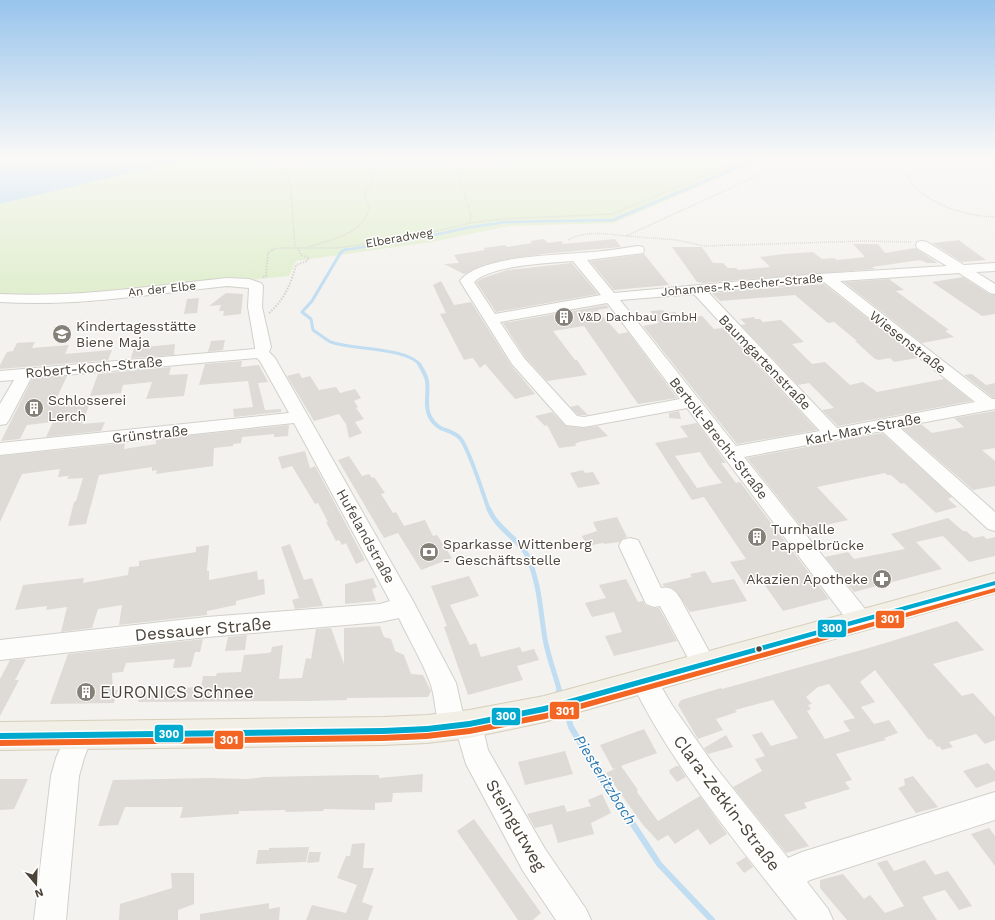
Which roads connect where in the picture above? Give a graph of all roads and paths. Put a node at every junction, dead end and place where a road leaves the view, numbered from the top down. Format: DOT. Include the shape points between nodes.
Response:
graph roads {
  1 [pos="292,201"];
  2 [pos="366,201"];
  3 [pos="466,201"];
  4 [pos="644,201"];
  5 [pos="702,201"];
  6 [pos="936,201"];
  7 [pos="995,217"];
  8 [pos="468,224"];
  9 [pos="626,236"];
  10 [pos="568,240"];
  11 [pos="922,245"];
  12 [pos="295,247"];
  13 [pos="298,248"];
  14 [pos="305,248"];
  15 [pos="638,250"];
  16 [pos="576,257"];
  17 [pos="995,266"];
  18 [pos="961,269"];
  19 [pos="828,278"];
  20 [pos="240,281"];
  21 [pos="697,289"];
  22 [pos="995,290"];
  23 [pos="0,298"];
  24 [pos="610,298"];
  25 [pos="490,319"];
  26 [pos="257,322"];
  27 [pos="261,353"];
  28 [pos="25,374"];
  29 [pos="0,376"];
  30 [pos="691,402"];
  31 [pos="992,405"];
  32 [pos="299,417"];
  33 [pos="0,420"];
  34 [pos="886,425"];
  35 [pos="834,435"];
  36 [pos="0,449"];
  37 [pos="731,453"];
  38 [pos="995,524"];
  39 [pos="630,546"];
  40 [pos="995,583"];
  41 [pos="405,607"];
  42 [pos="862,621"];
  43 [pos="0,650"];
  44 [pos="704,664"];
  45 [pos="644,681"];
  46 [pos="461,726"];
  47 [pos="80,735"];
  48 [pos="0,736"];
  49 [pos="995,806"];
  50 [pos="784,879"];
  51 [pos="50,920"];
  52 [pos="575,920"];
  53 [pos="817,920"];
  1 -- 12 [label="path"];
  2 -- 14 [label="path" via="369,208 364,222 359,227"];
  3 -- 8 [label="path" via="471,216"];
  4 -- 8 [label="path, Elberadweg" via="612,214 502,219"];
  5 -- 9 [label="path"];
  6 -- 7 [label="path" via="973,216"];
  8 -- 14 [label="path, Elberadweg" via="396,240 336,248"];
  9 -- 10 [label="path" via="590,234"];
  9 -- 11 [label="path" via="651,240 677,240 704,246 865,241 912,242"];
  11 -- 18 [label="street"];
  12 -- 13 [label="path, Elberadweg"];
  12 -- 20 [label="path, Elberadweg" via="270,251 267,256 266,276"];
  13 -- 14 [label="path, Elberadweg"];
  13 -- 26 [label="path" via="301,255 309,258 296,264 292,282 285,296 274,309"];
  15 -- 16 [label="street"];
  16 -- 24 [label="street, Bertolt-Brecht-Straße"];
  16 -- 25 [label="street" via="502,266 471,276 468,284"];
  17 -- 18 [label="street, Johannes-R.-Becher-Straße"];
  18 -- 19 [label="street, Johannes-R.-Becher-Straße"];
  18 -- 22 [label="street"];
  19 -- 21 [label="street, Johannes-R.-Becher-Straße"];
  19 -- 31 [label="street, Wiesenstraße"];
  20 -- 23 [label="street, An der Elbe" via="89,297"];
  20 -- 26 [label="street" via="256,286"];
  21 -- 24 [label="street, Johannes-R.-Becher-Straße"];
  21 -- 35 [label="street, Baumgartenstraße"];
  24 -- 25 [label="street, Johannes-R.-Becher-Straße"];
  24 -- 30 [label="street, Bertolt-Brecht-Straße"];
  25 -- 30 [label="street" via="524,368 572,421 584,422"];
  26 -- 27 [label="street" via="263,347"];
  27 -- 28 [label="street, Robert-Koch-Straße"];
  27 -- 32 [label="street, Hufelandstraße"];
  28 -- 29 [label="street, Robert-Koch-Straße"];
  28 -- 33 [label="street"];
  30 -- 37 [label="street, Bertolt-Brecht-Straße"];
  31 -- 34 [label="street, Karl-Marx-Straße"];
  32 -- 36 [label="street, Grünstraße"];
  32 -- 41 [label="street, Hufelandstraße"];
  34 -- 35 [label="street, Karl-Marx-Straße"];
  34 -- 38 [label="street"];
  35 -- 37 [label="street, Karl-Marx-Straße"];
  37 -- 42 [label="street, Bertolt-Brecht-Straße"];
  39 -- 44 [label="street" via="654,598 666,596"];
  40 -- 42 [label="main road"];
  41 -- 43 [label="street, Dessauer Straße" via="380,613 207,627"];
  41 -- 46 [label="street, Hufelandstraße" via="443,683"];
  42 -- 44 [label="main road"];
  44 -- 45 [label="main road"];
  45 -- 46 [label="main road" via="512,716"];
  45 -- 50 [label="street, Clara-Zetkin-Straße" via="693,760"];
  46 -- 47 [label="main road" via="383,731"];
  46 -- 52 [label="street, Steingutweg" via="534,860"];
  47 -- 48 [label="main road"];
  47 -- 51 [label="street" via="65,776"];
  49 -- 50 [label="street" via="802,867"];
  50 -- 53 [label="street, Clara-Zetkin-Straße"];
}
